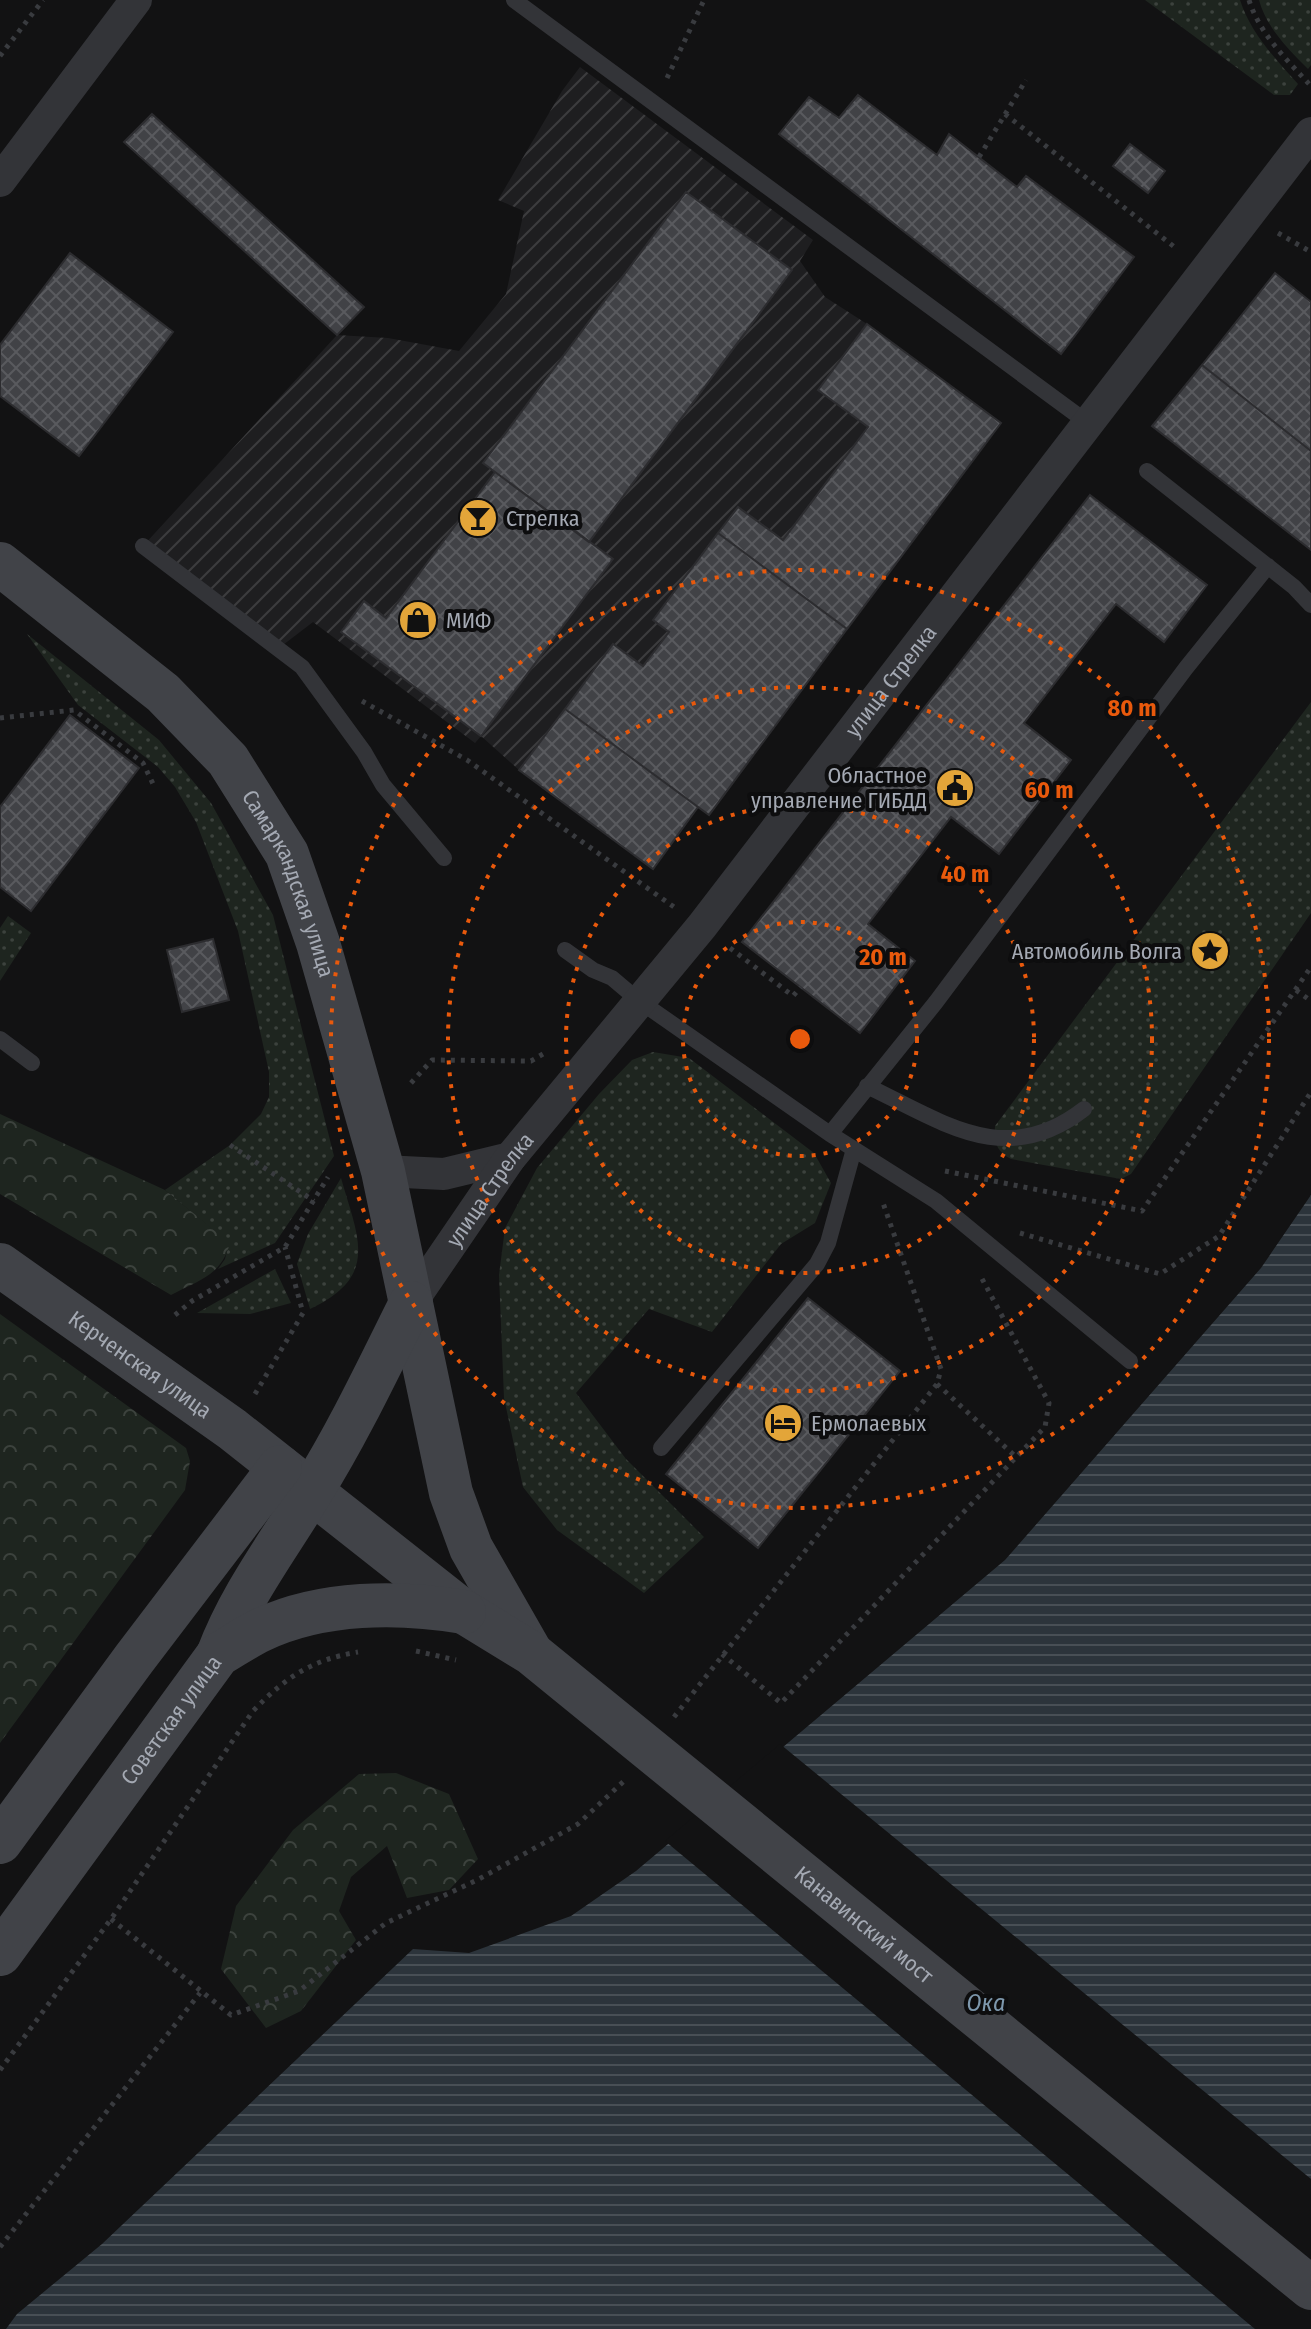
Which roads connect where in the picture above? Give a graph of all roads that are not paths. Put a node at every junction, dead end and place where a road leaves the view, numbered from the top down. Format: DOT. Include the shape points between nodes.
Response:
graph roads {
  1 [pos="136,0"];
  2 [pos="514,0"];
  3 [pos="1311,133"];
  4 [pos="0,181"];
  5 [pos="1088,423"];
  6 [pos="1147,471"];
  7 [pos="143,546"];
  8 [pos="0,564"];
  9 [pos="1268,566"];
  10 [pos="1311,605"];
  11 [pos="444,858"];
  12 [pos="565,950"];
  13 [pos="638,1000"];
  14 [pos="0,1039"];
  15 [pos="32,1063"];
  16 [pos="867,1086"];
  17 [pos="1084,1109"];
  18 [pos="830,1134"];
  19 [pos="854,1149"];
  20 [pos="510,1158"];
  21 [pos="383,1171"];
  22 [pos="0,1265"];
  23 [pos="411,1303"];
  24 [pos="1130,1361"];
  25 [pos="661,1448"];
  26 [pos="295,1480"];
  27 [pos="464,1612"];
  28 [pos="531,1653"];
  29 [pos="218,1655"];
  30 [pos="0,1842"];
  31 [pos="0,1954"];
  32 [pos="1311,2288"];
  1 -- 4 [label="street"];
  2 -- 5 [label="lane"];
  3 -- 5 [label="street, улица Стрелка"];
  5 -- 13 [label="street, улица Стрелка" via="702,926"];
  6 -- 9 [label="lane"];
  7 -- 11 [label="lane" via="302,667 383,785"];
  8 -- 21 [label="main road, Самаркандская улица" via="163,693 228,760 287,854"];
  9 -- 10 [label="lane"];
  9 -- 16 [label="lane"];
  12 -- 13 [label="lane"];
  13 -- 18 [label="lane"];
  13 -- 20 [label="street, улица Стрелка"];
  14 -- 15 [label="lane"];
  16 -- 17 [label="lane" via="994,1140 1052,1129"];
  16 -- 18 [label="lane"];
  18 -- 19 [label="lane"];
  19 -- 24 [label="lane" via="936,1201"];
  19 -- 25 [label="lane" via="828,1243 817,1264"];
  20 -- 21 [label="street" via="444,1174"];
  20 -- 23 [label="street, улица Стрелка"];
  21 -- 23 [label="main road, Самаркандская улица"];
  22 -- 26 [label="main road, Керченская улица"];
  23 -- 26 [label="main road" via="358,1410"];
  23 -- 28 [label="main road, Самаркандская улица" via="451,1493 471,1548"];
  26 -- 27 [label="main road, Керченская улица"];
  26 -- 29 [label="main road" via="264,1562"];
  26 -- 30 [label="main road" via="134,1659"];
  27 -- 28 [label="main road, Керченская улица"];
  27 -- 29 [label="main road, Советская улица" via="425,1606 344,1608 262,1629"];
  28 -- 32 [label="main road, Канавинский мост"];
  29 -- 31 [label="main road, Советская улица"];
}
